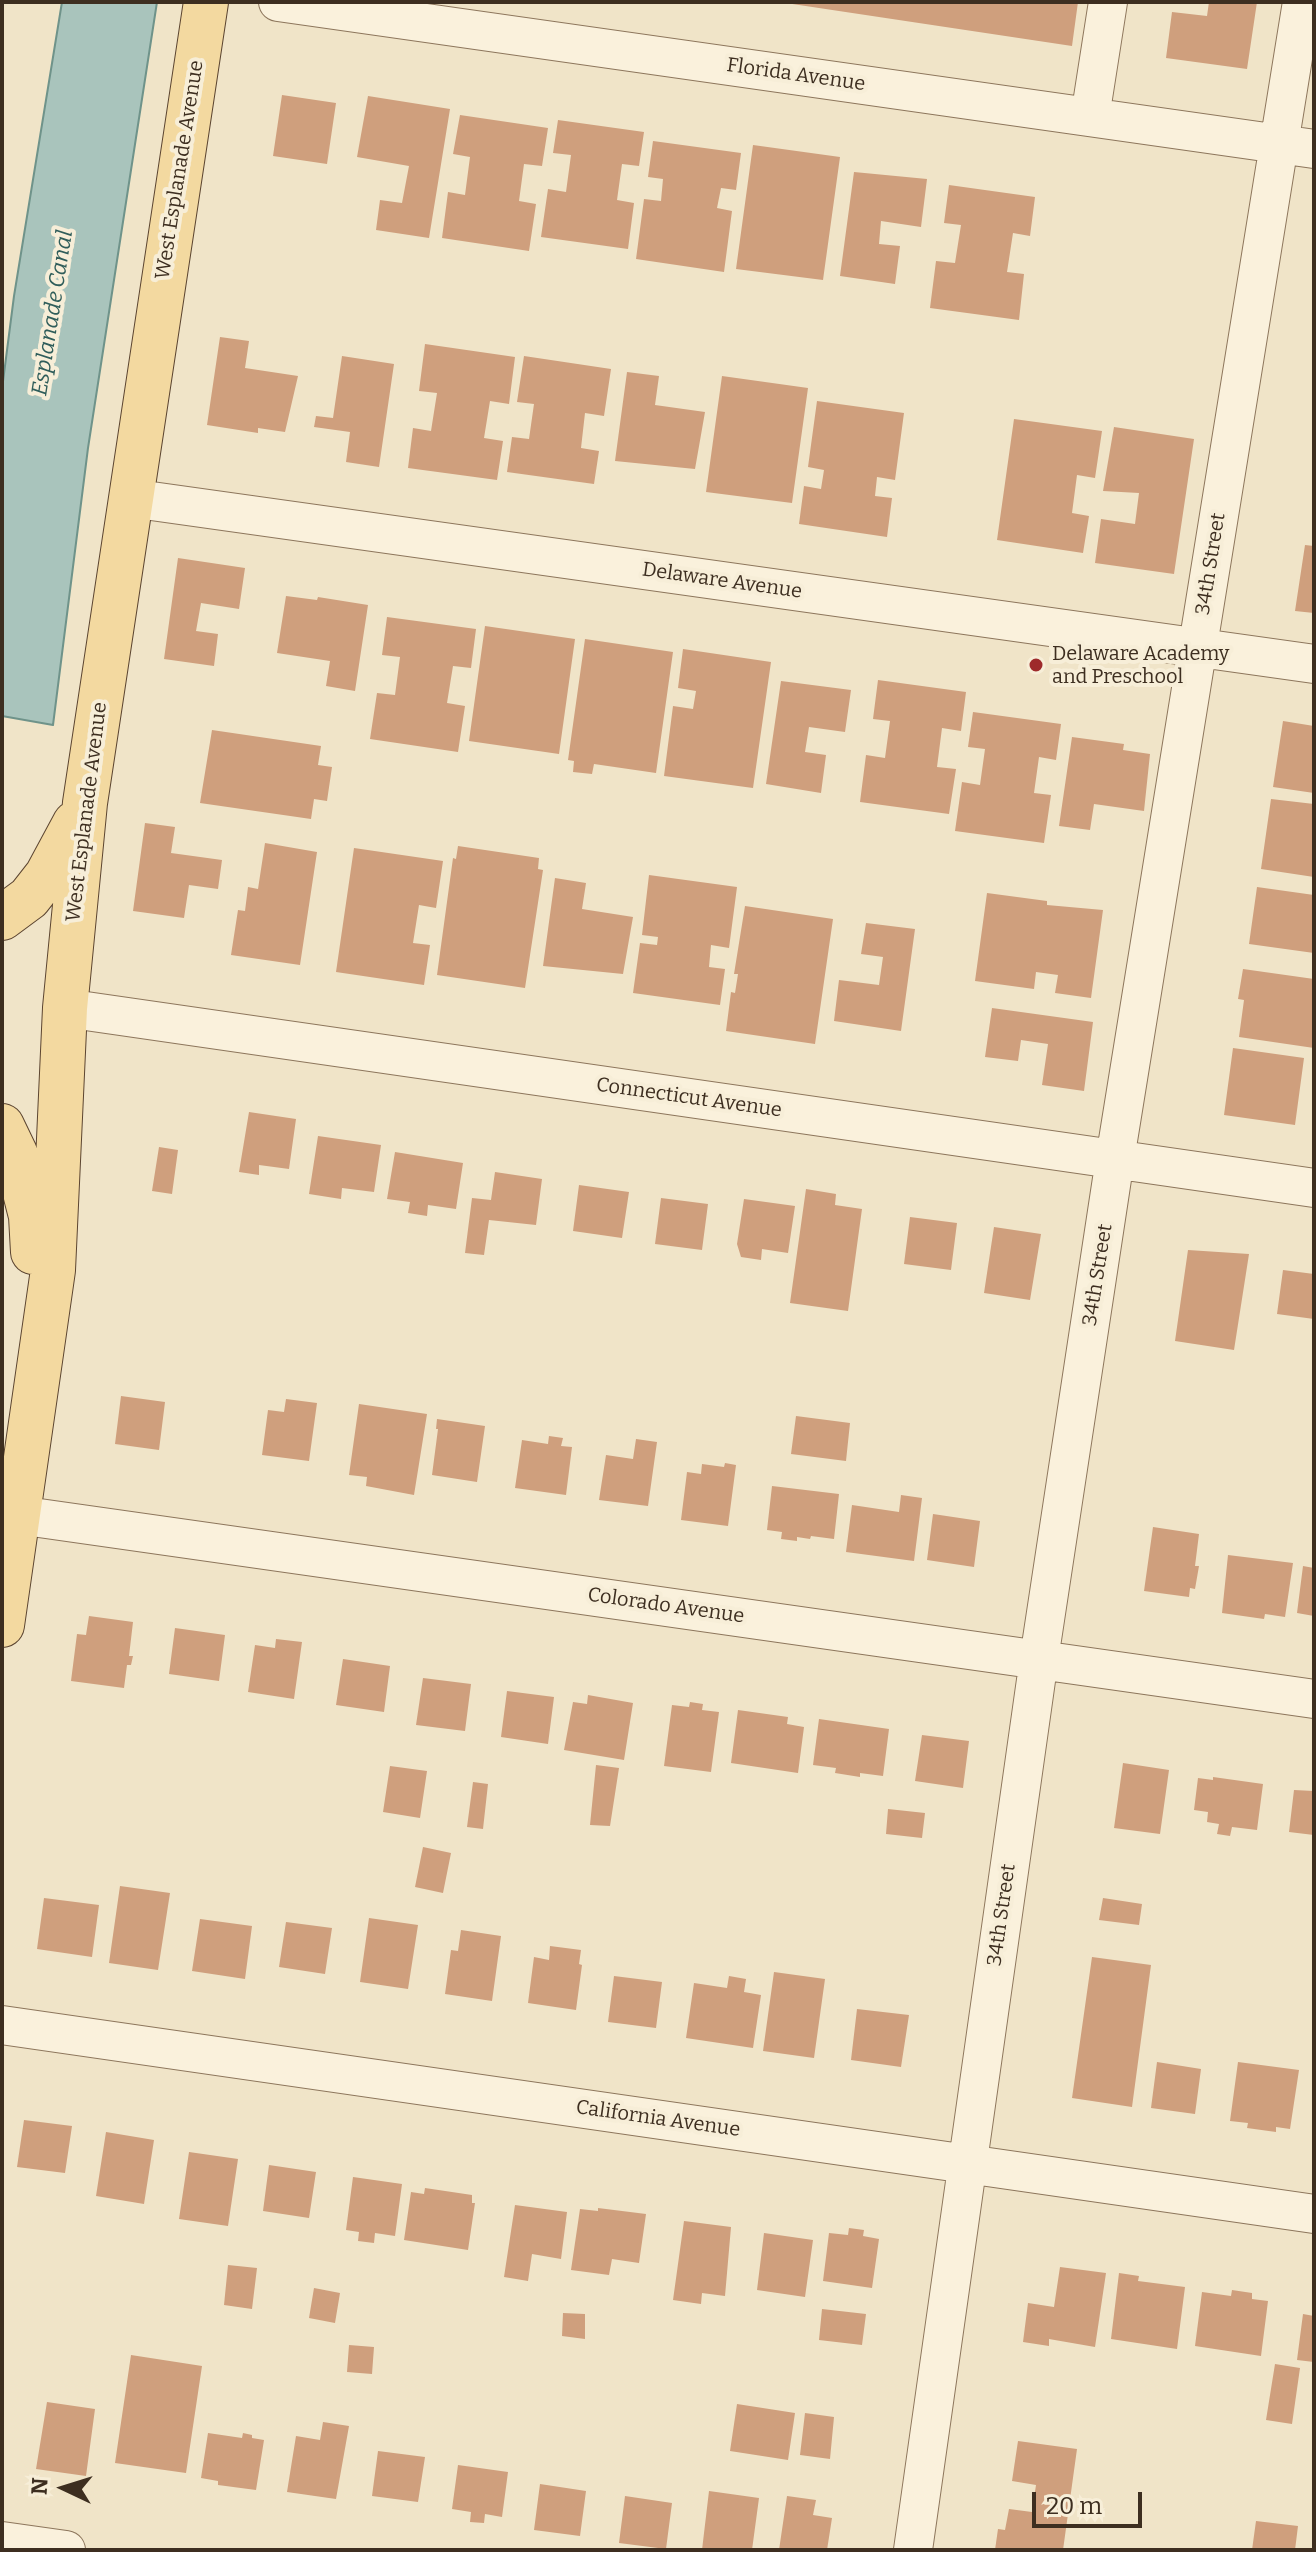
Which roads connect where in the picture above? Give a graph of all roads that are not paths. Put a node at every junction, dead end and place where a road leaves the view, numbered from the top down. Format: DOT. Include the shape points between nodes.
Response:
graph roads {
  1 [pos="206,2"];
  2 [pos="278,2"];
  3 [pos="1108,2"];
  4 [pos="1302,2"];
  5 [pos="387,10"];
  6 [pos="1090,117"];
  7 [pos="1297,146"];
  8 [pos="130,498"];
  9 [pos="1198,647"];
  10 [pos="1314,664"];
  11 [pos="85,803"];
  12 [pos="2,918"];
  13 [pos="65,1008"];
  14 [pos="2,1126"];
  15 [pos="1115,1159"];
  16 [pos="1314,1188"];
  17 [pos="41,1354"];
  18 [pos="18,1515"];
  19 [pos="2,1625"];
  20 [pos="1039,1659"];
  21 [pos="1314,1699"];
  22 [pos="2,2025"];
  23 [pos="967,2163"];
  24 [pos="1314,2214"];
  25 [pos="2,2541"];
  26 [pos="66,2550"];
  27 [pos="913,2550"];
  1 -- 8 [label="main road, West Esplanade Avenue"];
  2 -- 5 [label="street, Florida Avenue"];
  3 -- 6 [label="street"];
  4 -- 7 [label="street, 34th Street"];
  5 -- 6 [label="street, Florida Avenue"];
  6 -- 7 [label="street, Florida Avenue"];
  7 -- 9 [label="street, 34th Street"];
  8 -- 9 [label="street, Delaware Avenue"];
  8 -- 11 [label="main road, West Esplanade Avenue"];
  9 -- 10 [label="street, Delaware Avenue"];
  9 -- 15 [label="street, 34th Street"];
  11 -- 12 [label="main road" via="47,875 29,898"];
  11 -- 13 [label="main road, West Esplanade Avenue"];
  13 -- 15 [label="street, Connecticut Avenue"];
  13 -- 17 [label="main road, West Esplanade Avenue" via="53,1270"];
  14 -- 17 [label="main road" via="15,1153 31,1216"];
  15 -- 16 [label="street, Connecticut Avenue"];
  15 -- 20 [label="street, 34th Street"];
  17 -- 18 [label="main road, West Esplanade Avenue"];
  18 -- 19 [label="main road, West Esplanade Avenue"];
  18 -- 20 [label="street, Colorado Avenue"];
  20 -- 21 [label="street, Colorado Avenue"];
  20 -- 23 [label="street, 34th Street"];
  22 -- 23 [label="street, California Avenue"];
  23 -- 24 [label="street, California Avenue"];
  23 -- 27 [label="street, 34th Street"];
  25 -- 26 [label="street"];
}
